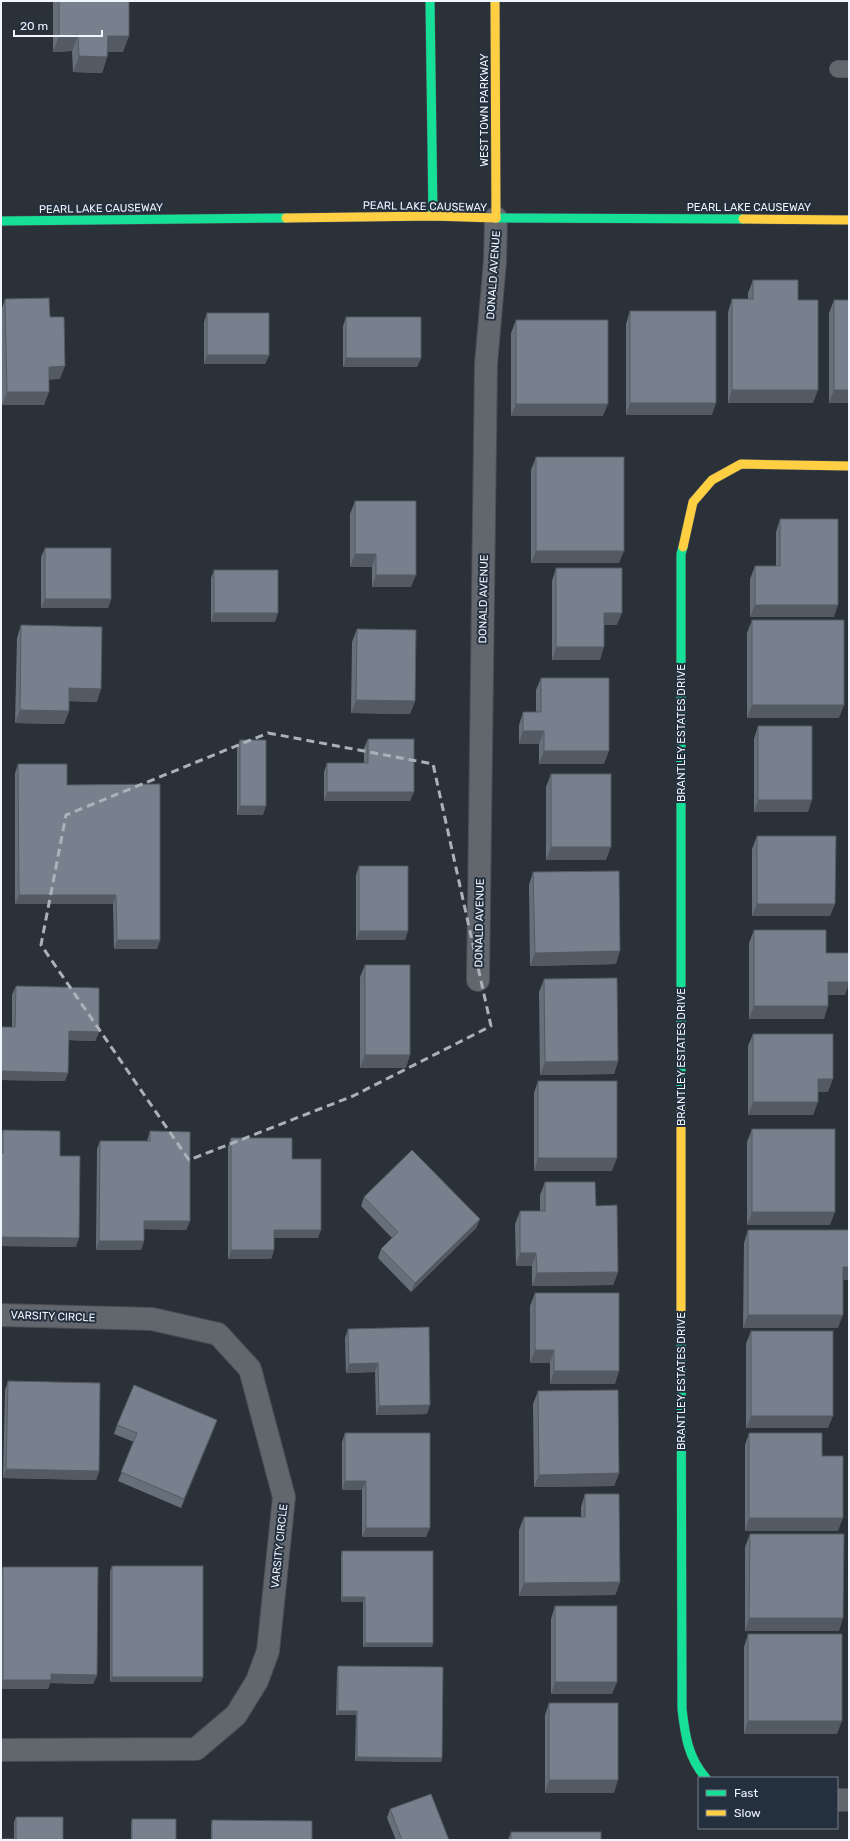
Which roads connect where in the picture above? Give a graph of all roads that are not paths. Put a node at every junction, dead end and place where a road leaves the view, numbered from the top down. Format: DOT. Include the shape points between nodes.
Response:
graph roads {
  1 [pos="430,1"];
  2 [pos="495,1"];
  3 [pos="433,216"];
  4 [pos="496,218"];
  5 [pos="849,220"];
  6 [pos="1,221"];
  7 [pos="849,466"];
  8 [pos="478,980"];
  9 [pos="1,1315"];
  10 [pos="1,1750"];
  11 [pos="705,1777"];
  12 [pos="838,1800"];
  13 [pos="849,1800"];
  1 -- 3 [label="street"];
  2 -- 4 [label="street, WEST TOWN PARKWAY"];
  3 -- 4 [label="street, PEARL LAKE CAUSEWAY"];
  3 -- 6 [label="street, PEARL LAKE CAUSEWAY"];
  4 -- 5 [label="street, PEARL LAKE CAUSEWAY"];
  4 -- 8 [label="street, DONALD AVENUE" via="486,364"];
  7 -- 11 [label="street, BRANTLEY ESTATES DRIVE" via="741,464 712,480 693,502 681,554 681,1665 684,1735 698,1771"];
  9 -- 10 [label="street, VARSITY CIRCLE" via="152,1319 218,1334 250,1369 284,1497 268,1651 257,1681 236,1715 196,1749"];
  12 -- 13 [label="street"];
}
